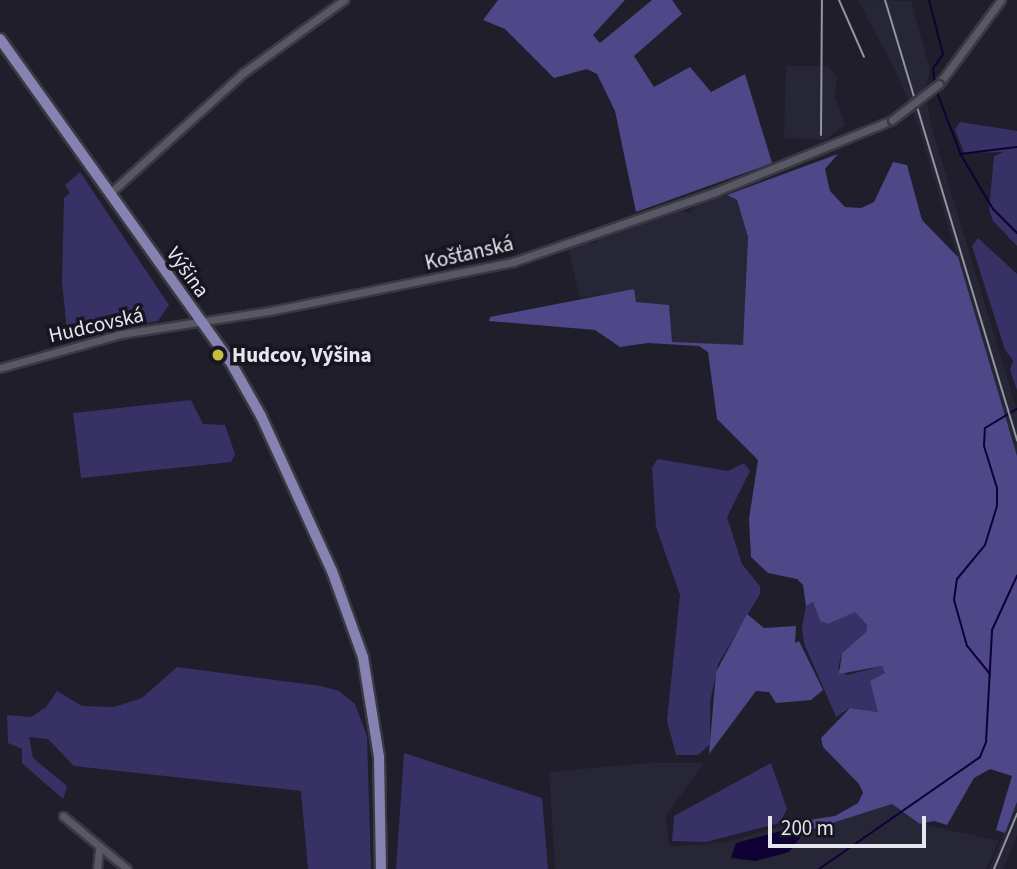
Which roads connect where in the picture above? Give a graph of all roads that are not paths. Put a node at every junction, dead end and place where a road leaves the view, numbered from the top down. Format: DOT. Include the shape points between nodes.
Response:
graph roads {
  1 [pos="344,0"];
  2 [pos="1001,0"];
  3 [pos="0,39"];
  4 [pos="109,194"];
  5 [pos="201,323"];
  6 [pos="0,368"];
  7 [pos="63,816"];
  8 [pos="99,849"];
  9 [pos="97,869"];
  10 [pos="127,869"];
  11 [pos="381,869"];
  1 -- 4 [label="street" via="243,73"];
  2 -- 5 [label="street, Košťanská, bridge" via="939,84 892,120 735,185 503,265"];
  3 -- 4 [label="main road, Výšina"];
  4 -- 5 [label="main road, Výšina"];
  5 -- 6 [label="street, Hudcovská" via="121,334"];
  5 -- 11 [label="main road, Výšina" via="236,372 324,553 360,649 380,766"];
  7 -- 8 [label="street"];
  8 -- 9 [label="street"];
  8 -- 10 [label="street"];
}
